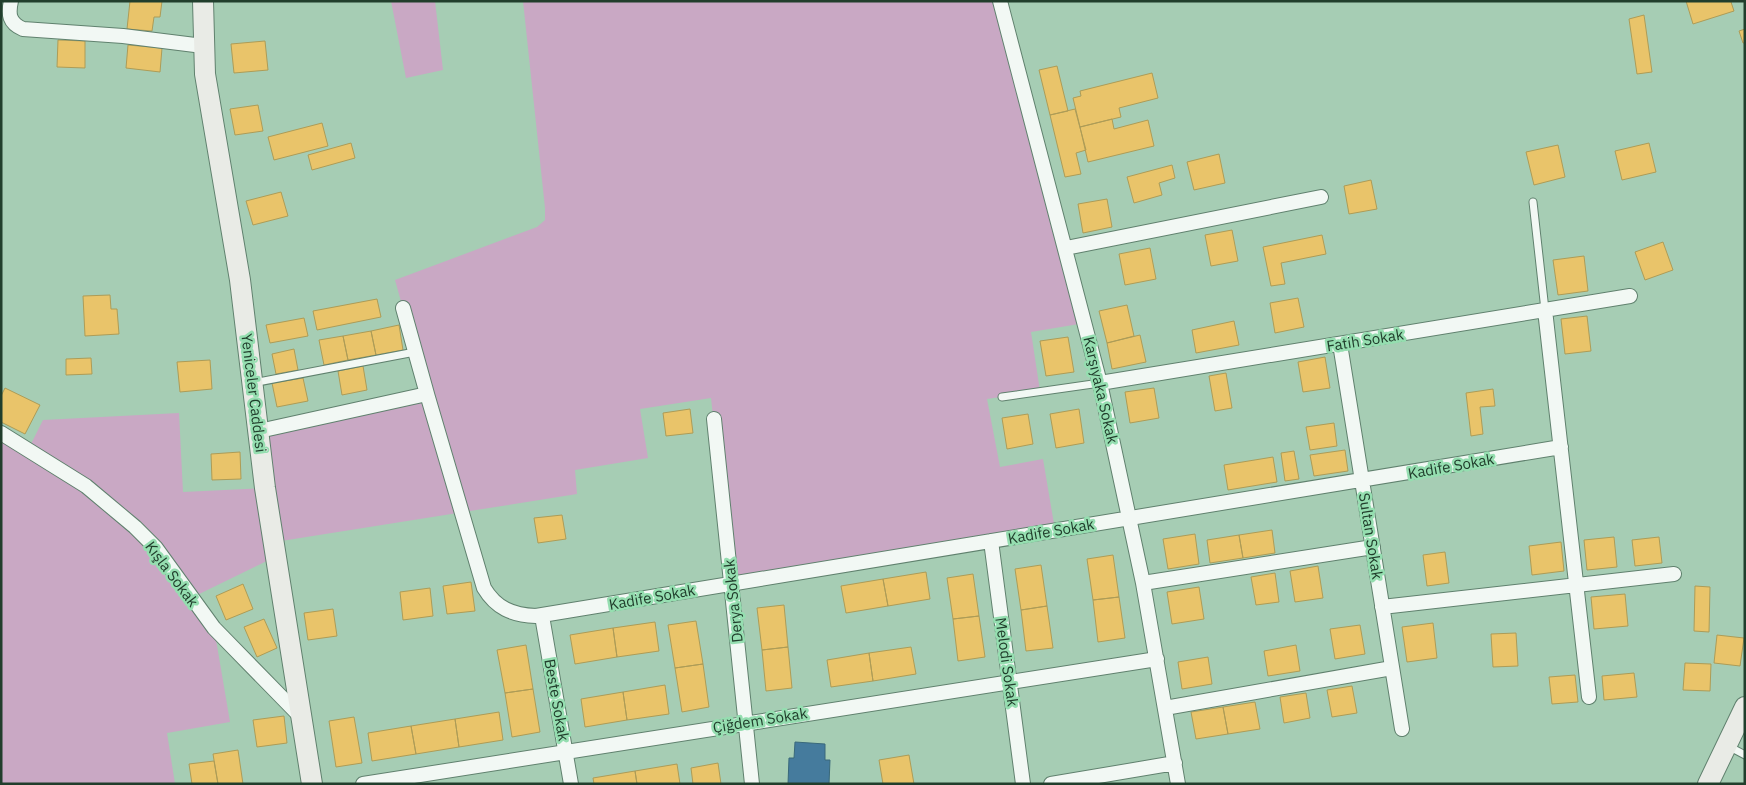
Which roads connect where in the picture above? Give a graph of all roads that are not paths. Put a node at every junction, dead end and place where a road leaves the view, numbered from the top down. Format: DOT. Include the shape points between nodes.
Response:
graph roads {
  1 [pos="11,1"];
  2 [pos="203,1"];
  3 [pos="1000,1"];
  4 [pos="203,46"];
  5 [pos="1321,197"];
  6 [pos="1533,202"];
  7 [pos="1066,248"];
  8 [pos="1630,296"];
  9 [pos="403,308"];
  10 [pos="1545,310"];
  11 [pos="1340,344"];
  12 [pos="415,352"];
  13 [pos="252,383"];
  14 [pos="1100,383"];
  15 [pos="427,394"];
  16 [pos="1002,397"];
  17 [pos="714,419"];
  18 [pos="259,432"];
  19 [pos="1,433"];
  20 [pos="1561,447"];
  21 [pos="1362,481"];
  22 [pos="1130,517"];
  23 [pos="991,541"];
  24 [pos="1373,547"];
  25 [pos="1674,574"];
  26 [pos="1143,583"];
  27 [pos="731,584"];
  28 [pos="1576,585"];
  29 [pos="1382,607"];
  30 [pos="542,616"];
  31 [pos="1158,659"];
  32 [pos="1392,668"];
  33 [pos="1010,681"];
  34 [pos="1588,697"];
  35 [pos="1745,707"];
  36 [pos="1166,708"];
  37 [pos="301,717"];
  38 [pos="746,722"];
  39 [pos="1402,728"];
  40 [pos="566,750"];
  41 [pos="1736,750"];
  42 [pos="1175,763"];
  43 [pos="312,784"];
  44 [pos="363,784"];
  45 [pos="571,784"];
  46 [pos="752,784"];
  47 [pos="1023,784"];
  48 [pos="1051,784"];
  49 [pos="1178,784"];
  50 [pos="1708,784"];
  1 -- 4 [label="street" via="12,23 22,29"];
  2 -- 4 [label="street, Yeniceler Caddesi"];
  3 -- 7 [label="street, Karşıyaka Sokak"];
  4 -- 13 [label="street, Yeniceler Caddesi" via="211,119 240,280"];
  5 -- 7 [label="street"];
  6 -- 10 [label="lane"];
  7 -- 14 [label="street, Karşıyaka Sokak"];
  8 -- 10 [label="street, Fatih Sokak"];
  9 -- 12 [label="street, Kadife Sokak"];
  10 -- 11 [label="street, Fatih Sokak"];
  10 -- 20 [label="street"];
  11 -- 14 [label="street, Fatih Sokak"];
  11 -- 21 [label="street, Sultan Sokak"];
  12 -- 13 [label="lane"];
  12 -- 15 [label="street, Kadife Sokak"];
  13 -- 18 [label="street, Yeniceler Caddesi"];
  14 -- 16 [label="lane"];
  14 -- 22 [label="street, Karşıyaka Sokak"];
  15 -- 18 [label="street"];
  15 -- 30 [label="street, Kadife Sokak" via="484,588 500,607 525,616"];
  17 -- 27 [label="street, Derya Sokak"];
  18 -- 37 [label="street, Yeniceler Caddesi"];
  19 -- 37 [label="street, Kışla Sokak" via="86,486 135,527 156,548 214,628"];
  20 -- 21 [label="street, Kadife Sokak"];
  20 -- 28 [label="street"];
  21 -- 22 [label="street, Kadife Sokak"];
  21 -- 24 [label="street, Sultan Sokak"];
  22 -- 23 [label="street, Kadife Sokak"];
  22 -- 26 [label="street, Karşıyaka Sokak"];
  23 -- 27 [label="street, Kadife Sokak"];
  23 -- 33 [label="street, Melodi Sokak"];
  24 -- 26 [label="street"];
  24 -- 29 [label="street, Sultan Sokak"];
  25 -- 28 [label="street"];
  26 -- 31 [label="street, Karşıyaka Sokak"];
  27 -- 30 [label="street, Kadife Sokak"];
  27 -- 38 [label="street, Derya Sokak"];
  28 -- 29 [label="street"];
  28 -- 34 [label="street"];
  29 -- 32 [label="street, Sultan Sokak"];
  30 -- 40 [label="street, Beste Sokak"];
  31 -- 33 [label="street, Çiğdem Sokak"];
  31 -- 36 [label="street, Karşıyaka Sokak"];
  32 -- 36 [label="street"];
  32 -- 39 [label="street, Sultan Sokak"];
  33 -- 38 [label="street, Çiğdem Sokak"];
  33 -- 47 [label="street, Melodi Sokak"];
  35 -- 41 [label="street"];
  36 -- 42 [label="street, Karşıyaka Sokak"];
  37 -- 43 [label="street, Yeniceler Caddesi"];
  38 -- 40 [label="street, Çiğdem Sokak"];
  38 -- 46 [label="street, Derya Sokak"];
  40 -- 44 [label="street, Çiğdem Sokak"];
  40 -- 45 [label="street, Beste Sokak"];
  41 -- 50 [label="street"];
  42 -- 48 [label="street"];
  42 -- 49 [label="street, Karşıyaka Sokak"];
}
